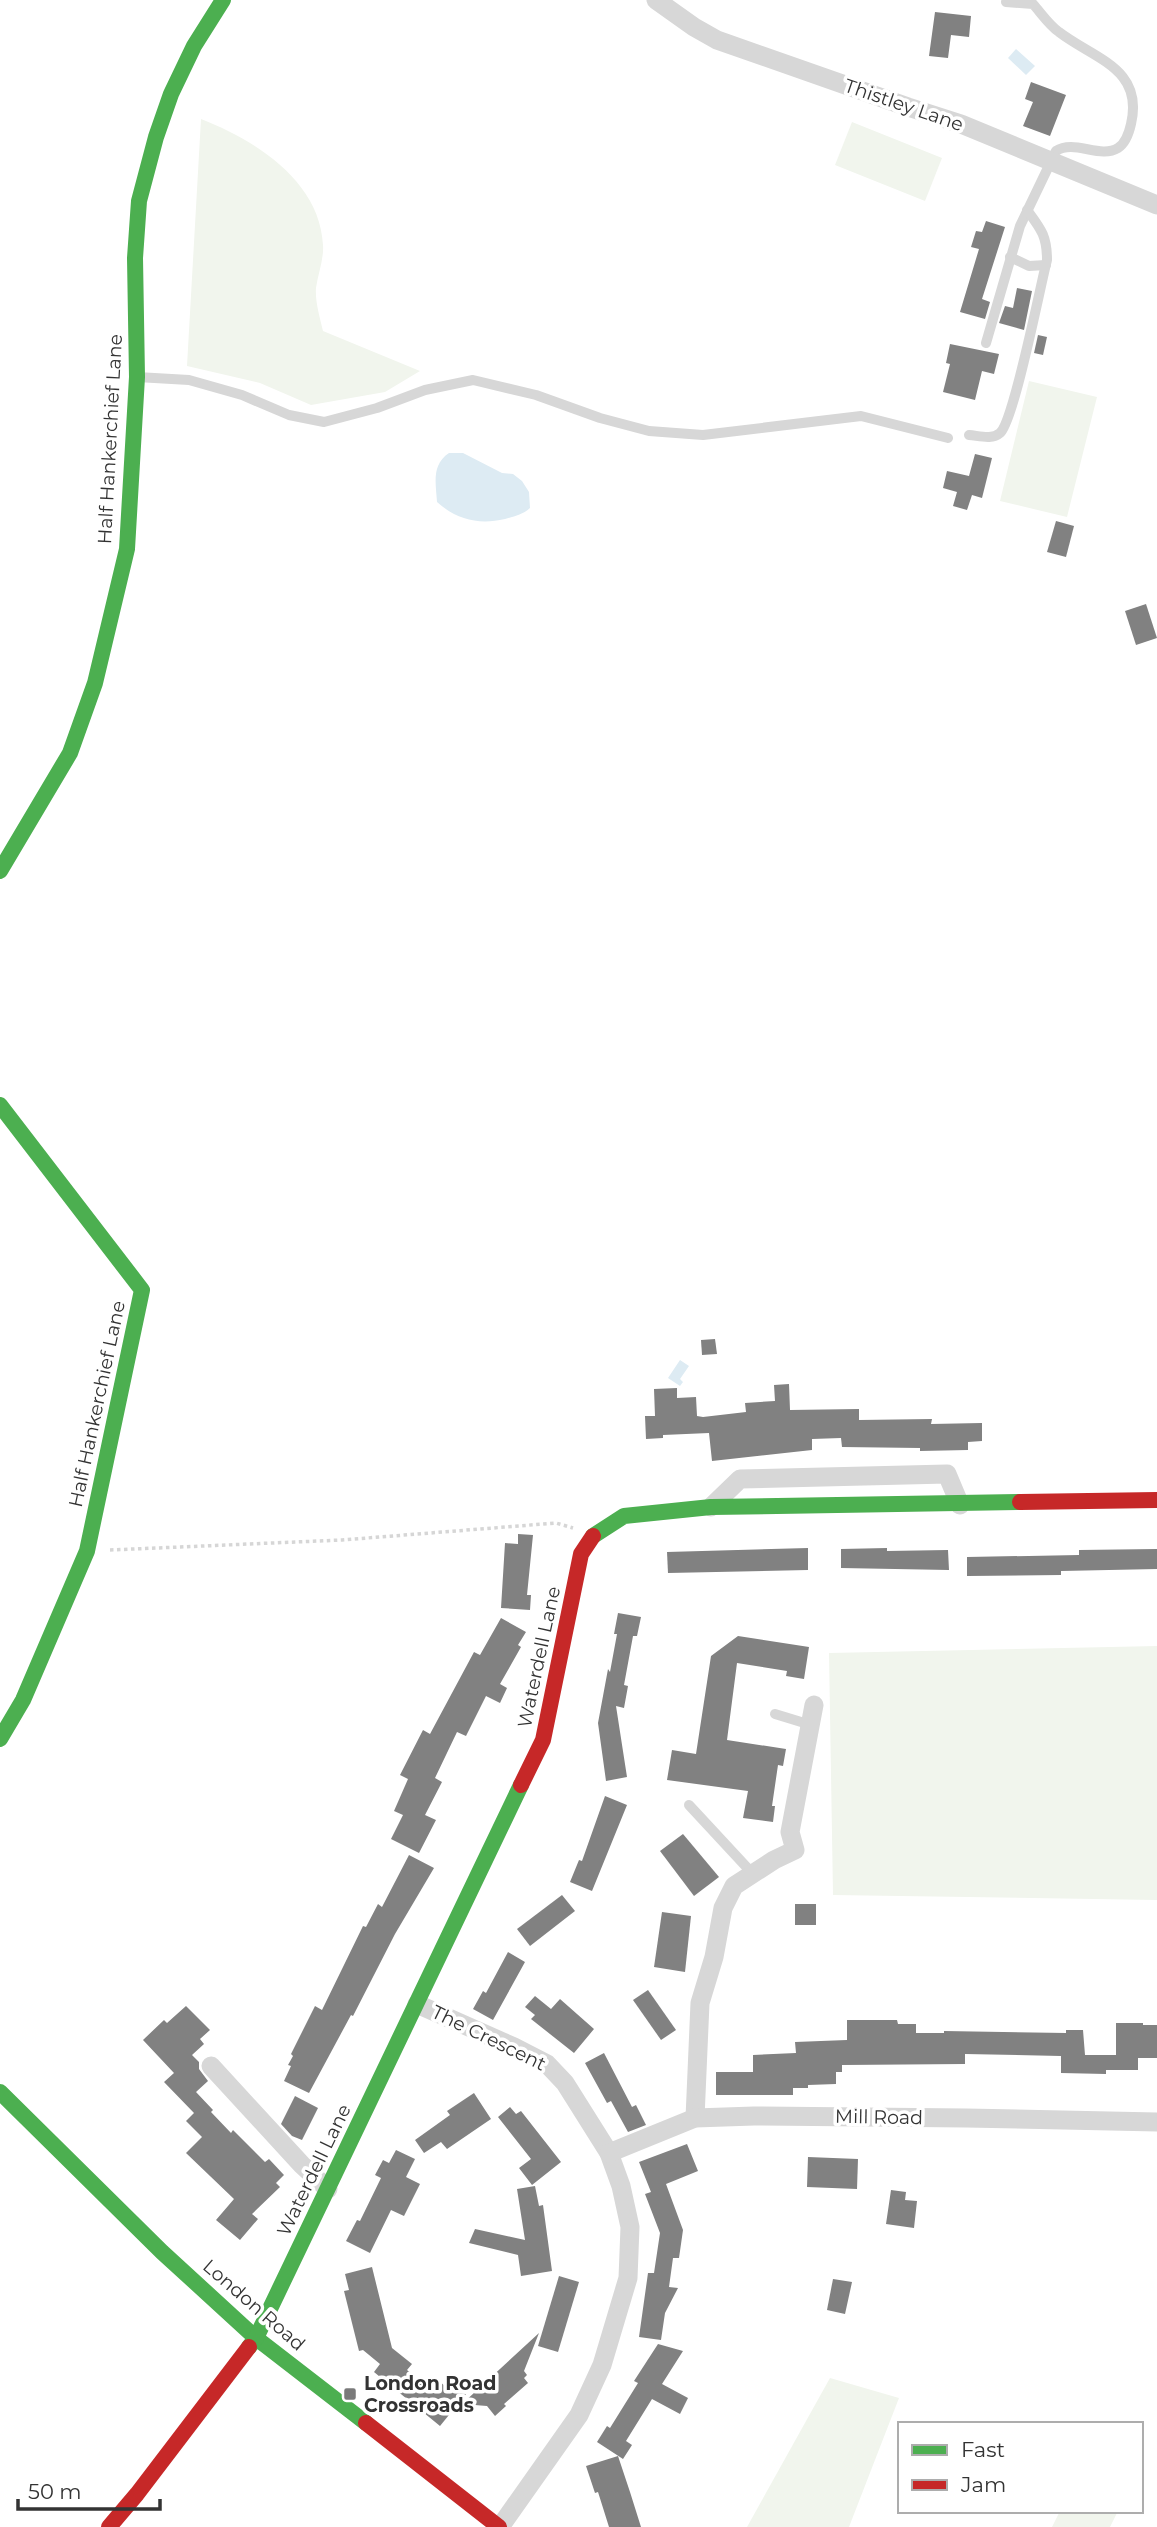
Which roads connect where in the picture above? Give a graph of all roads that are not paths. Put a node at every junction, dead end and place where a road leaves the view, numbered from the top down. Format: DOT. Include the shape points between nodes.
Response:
graph roads {
  1 [pos="223,0"];
  2 [pos="656,0"];
  3 [pos="1006,2"];
  4 [pos="1050,162"];
  5 [pos="1157,205"];
  6 [pos="1027,210"];
  7 [pos="1010,257"];
  8 [pos="1046,265"];
  9 [pos="986,343"];
  10 [pos="137,377"];
  11 [pos="969,435"];
  12 [pos="948,438"];
  13 [pos="0,870"];
  14 [pos="0,1105"];
  15 [pos="1157,1500"];
  16 [pos="960,1504"];
  17 [pos="711,1507"];
  18 [pos="814,1705"];
  19 [pos="775,1714"];
  20 [pos="811,1725"];
  21 [pos="0,1739"];
  22 [pos="689,1805"];
  23 [pos="753,1874"];
  24 [pos="417,2004"];
  25 [pos="211,2066"];
  26 [pos="0,2092"];
  27 [pos="695,2118"];
  28 [pos="1157,2122"];
  29 [pos="609,2153"];
  30 [pos="328,2189"];
  31 [pos="256,2337"];
  32 [pos="108,2527"];
  33 [pos="500,2527"];
  1 -- 10 [label="street, Half Hankerchief Lane" via="171,93 139,201"];
  2 -- 4 [label="street, Thistley Lane" via="717,40 961,124"];
  3 -- 4 [label="lane" via="1033,4 1056,31 1112,64 1130,86 1134,112 1125,141 1117,149 1063,146"];
  4 -- 5 [label="street, Thistley Lane"];
  4 -- 6 [label="lane"];
  6 -- 7 [label="lane"];
  6 -- 8 [label="lane" via="1047,242"];
  7 -- 8 [label="lane" via="1029,266"];
  7 -- 9 [label="lane"];
  8 -- 11 [label="lane" via="1007,422 993,438"];
  10 -- 12 [label="lane" via="189,380 289,415 324,422 473,380 649,431 703,435 861,416"];
  10 -- 13 [label="street, Half Hankerchief Lane" via="127,549 95,683 70,753"];
  14 -- 21 [label="street, Half Hankerchief Lane" via="142,1290 87,1551 23,1700"];
  15 -- 16 [label="street"];
  16 -- 17 [label="street"];
  16 -- 17 [label="street" via="947,1474 740,1479"];
  17 -- 24 [label="street, Waterdell Lane" via="624,1516 595,1533 582,1554 543,1740"];
  18 -- 20 [label="street"];
  19 -- 20 [label="lane"];
  20 -- 23 [label="street" via="790,1832 795,1850"];
  22 -- 23 [label="lane"];
  23 -- 27 [label="street" via="734,1886 723,1908 700,2003"];
  24 -- 29 [label="street, The Crescent" via="547,2064 565,2083"];
  24 -- 30 [label="street, Waterdell Lane"];
  25 -- 30 [label="street"];
  26 -- 31 [label="street, London Road" via="162,2252"];
  27 -- 28 [label="street, Mill Road"];
  27 -- 29 [label="street, Mill Road"];
  29 -- 33 [label="street, The Crescent" via="631,2227 628,2278 615,2329 579,2415"];
  30 -- 31 [label="street, Waterdell Lane"];
  31 -- 32 [label="street, Waterdell Lane"];
  31 -- 33 [label="street, London Road"];
}
